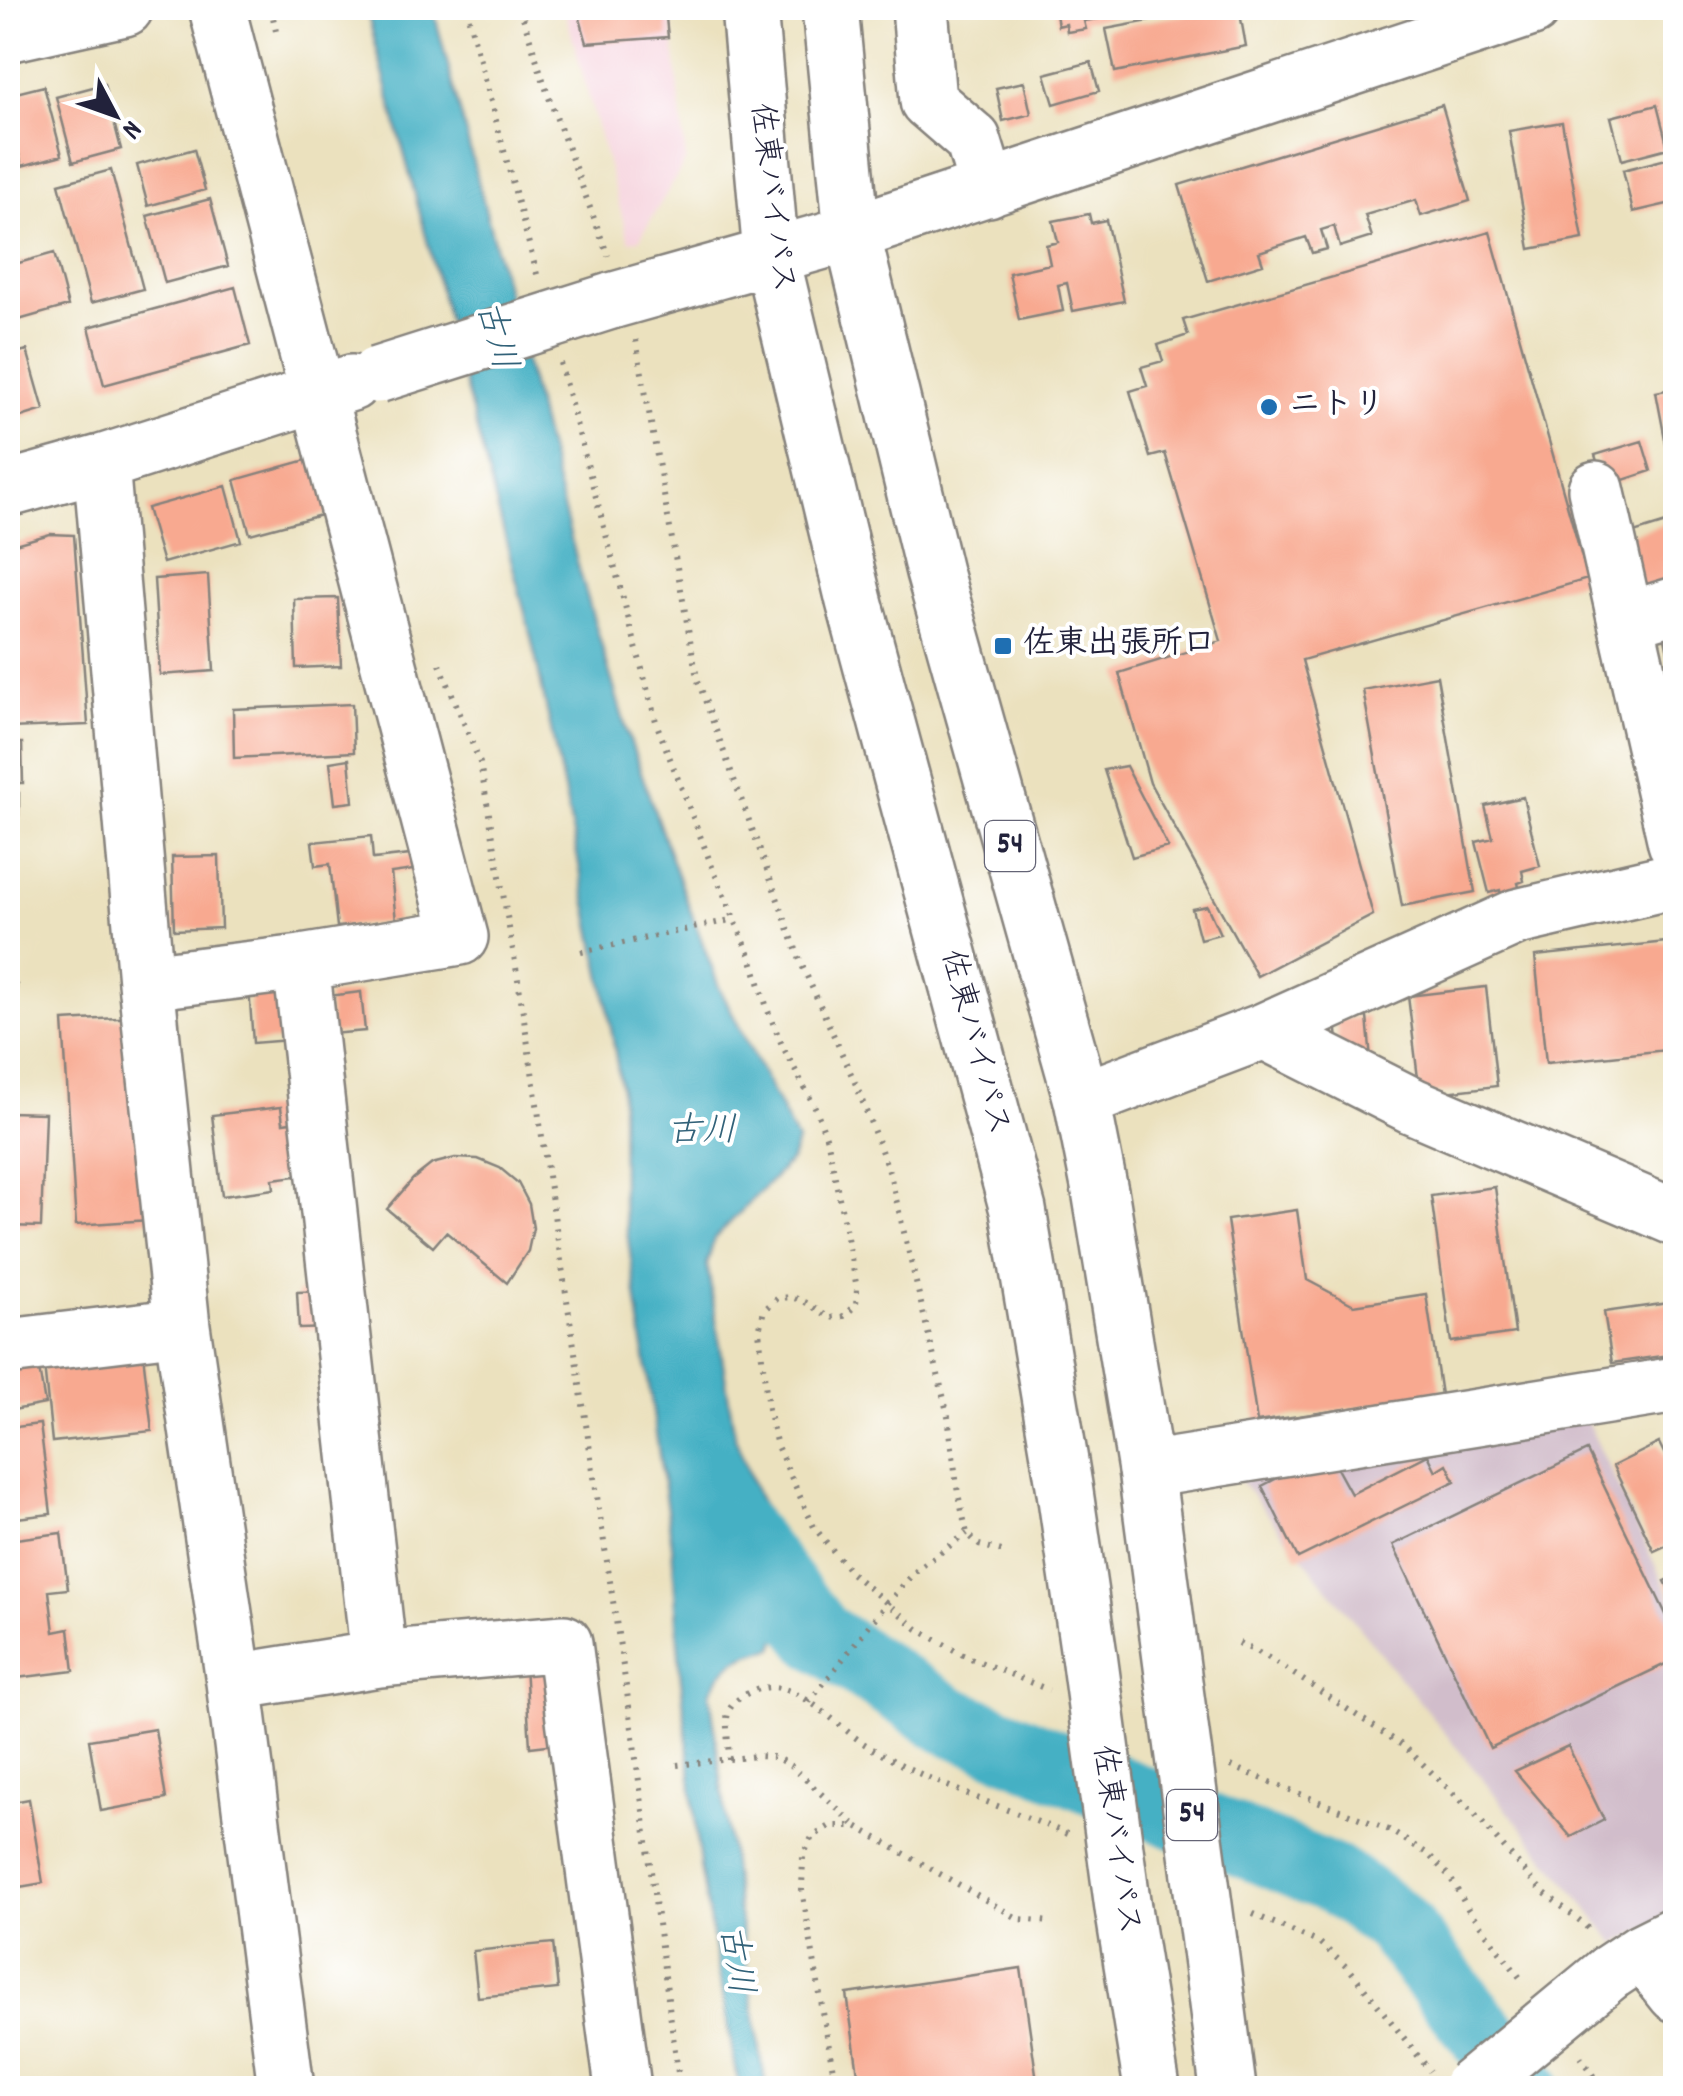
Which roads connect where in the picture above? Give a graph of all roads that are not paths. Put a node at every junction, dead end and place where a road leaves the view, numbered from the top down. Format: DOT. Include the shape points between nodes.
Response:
graph roads {
  1 [pos="125,8"];
  2 [pos="217,8"];
  3 [pos="749,8"];
  4 [pos="830,8"];
  5 [pos="920,8"];
  6 [pos="1532,8"];
  7 [pos="8,34"];
  8 [pos="988,189"];
  9 [pos="852,233"];
  10 [pos="772,255"];
  11 [pos="318,395"];
  12 [pos="101,462"];
  13 [pos="8,489"];
  14 [pos="1596,489"];
  15 [pos="1651,612"];
  16 [pos="1676,843"];
  17 [pos="1676,880"];
  18 [pos="301,963"];
  19 [pos="146,982"];
  20 [pos="1264,1031"];
  21 [pos="1082,1100"];
  22 [pos="1676,1218"];
  23 [pos="182,1326"];
  24 [pos="8,1348"];
  25 [pos="1676,1385"];
  26 [pos="1146,1470"];
  27 [pos="379,1659"];
  28 [pos="234,1682"];
  29 [pos="1630,1949"];
  30 [pos="1676,1994"];
  31 [pos="286,2088"];
  32 [pos="623,2088"];
  33 [pos="1152,2088"];
  34 [pos="1228,2088"];
  35 [pos="1470,2088"];
  1 -- 7 [label="main road"];
  2 -- 11 [label="main road"];
  3 -- 10 [label="main road, 佐東バイパス"];
  4 -- 9 [label="main road, 54"];
  5 -- 8 [label="main road" via="928,101 973,140"];
  6 -- 8 [label="main road"];
  8 -- 9 [label="main road"];
  9 -- 10 [label="main road"];
  9 -- 21 [label="main road, 54" via="934,572"];
  10 -- 11 [label="main road, bridge"];
  10 -- 33 [label="main road, 佐東バイパス, bridge" via="854,601 1018,1210 1064,1486 1070,1673 1123,1908"];
  11 -- 12 [label="main road"];
  11 -- 18 [label="main road" via="460,936"];
  12 -- 13 [label="main road"];
  12 -- 19 [label="main road"];
  14 -- 15 [label="main road"];
  15 -- 16 [label="main road"];
  17 -- 20 [label="main road" via="1517,917"];
  18 -- 19 [label="main road"];
  18 -- 27 [label="main road"];
  19 -- 23 [label="main road"];
  20 -- 21 [label="main road"];
  20 -- 22 [label="main road" via="1413,1106"];
  21 -- 26 [label="main road, 54"];
  23 -- 24 [label="main road"];
  23 -- 28 [label="main road"];
  25 -- 26 [label="main road"];
  26 -- 34 [label="main road, 54, bridge"];
  27 -- 28 [label="main road"];
  27 -- 32 [label="main road" via="564,1644"];
  28 -- 31 [label="main road"];
  29 -- 30 [label="main road"];
  29 -- 35 [label="main road, bridge"];
}
